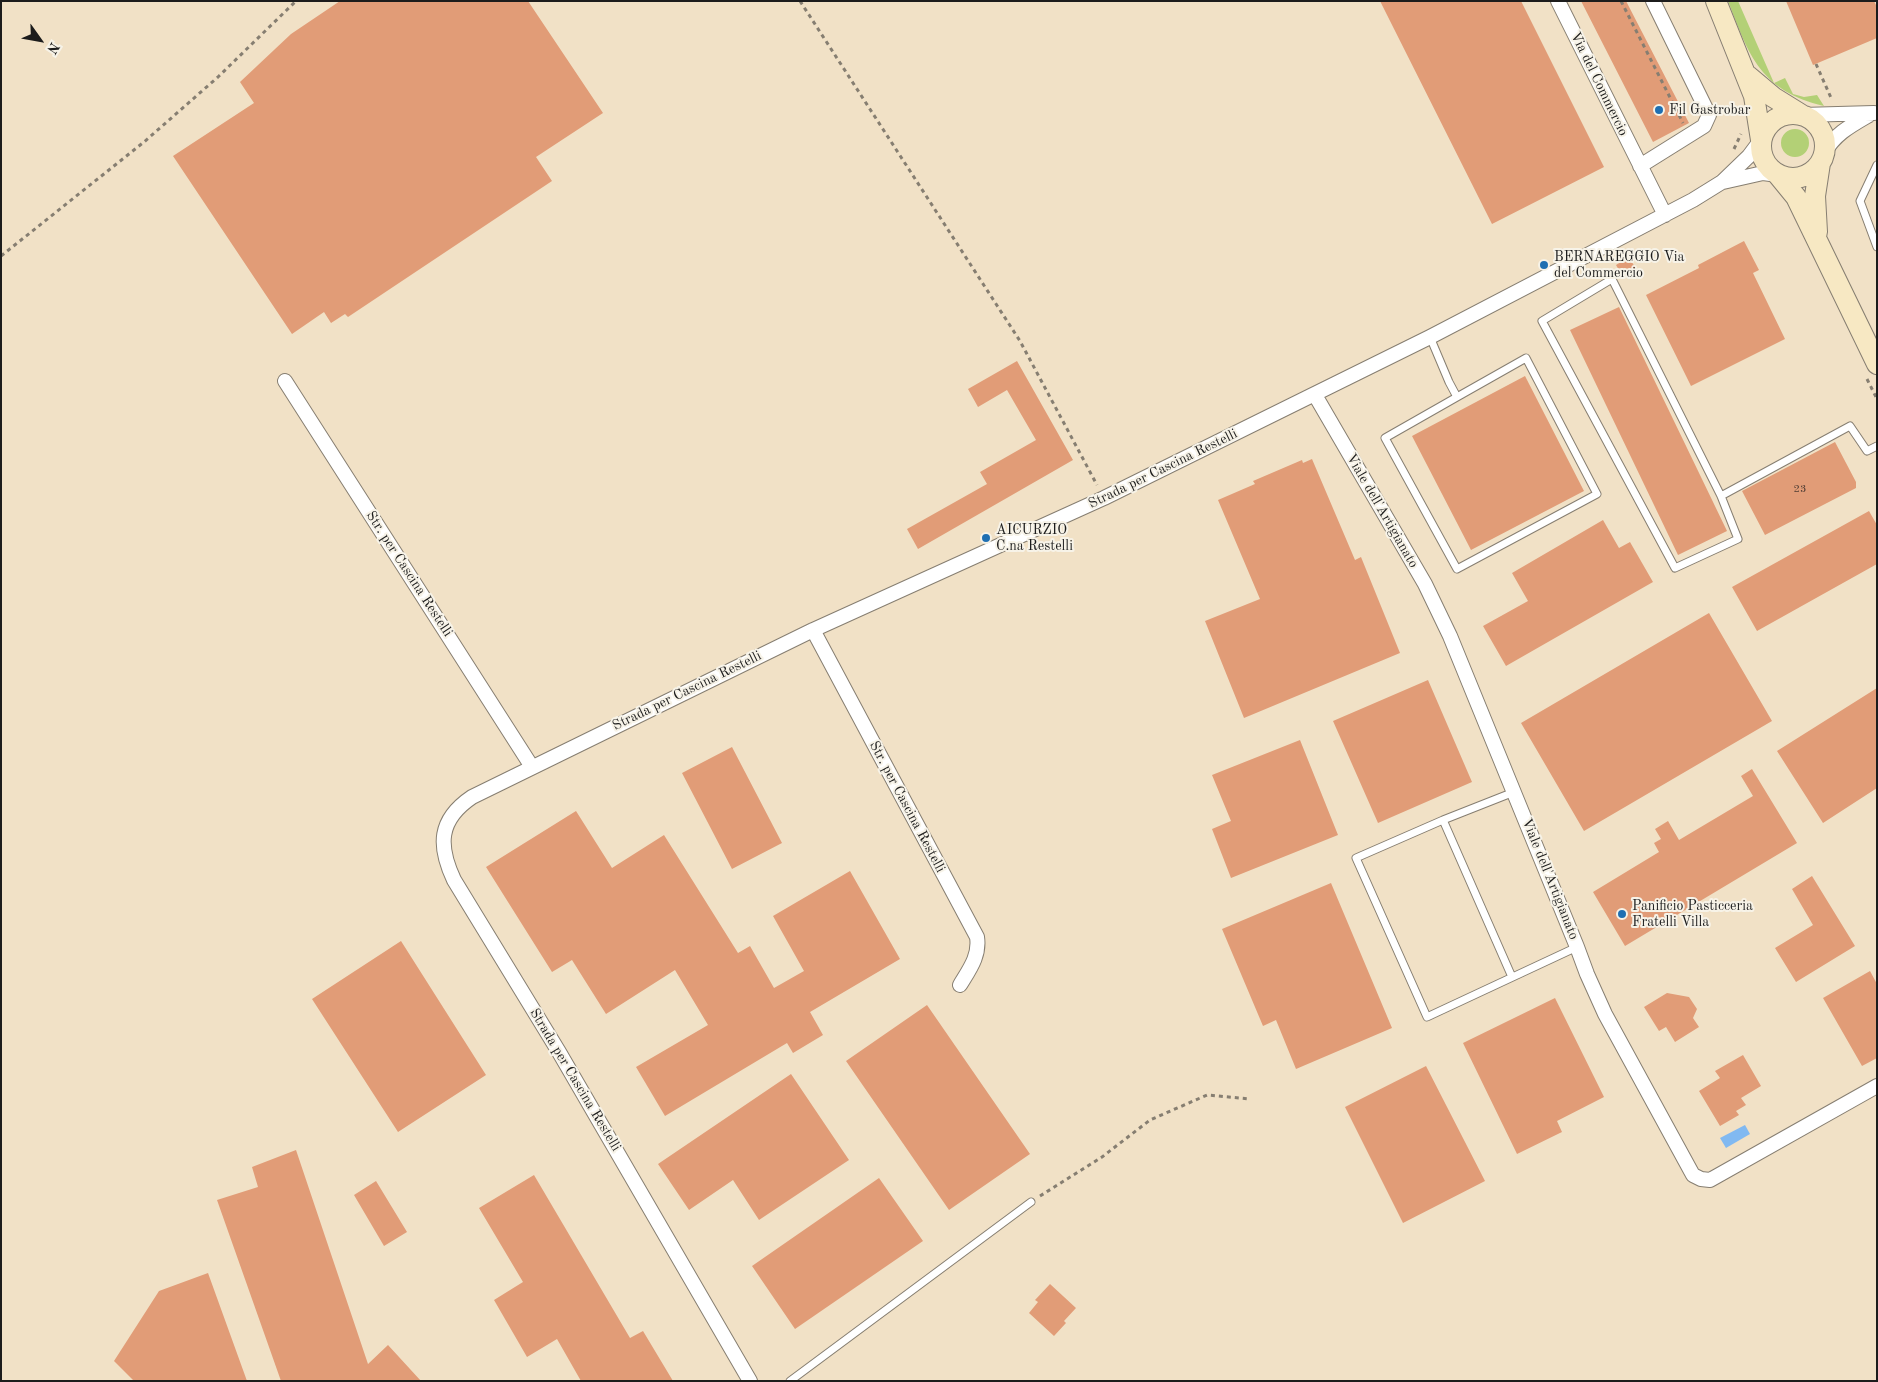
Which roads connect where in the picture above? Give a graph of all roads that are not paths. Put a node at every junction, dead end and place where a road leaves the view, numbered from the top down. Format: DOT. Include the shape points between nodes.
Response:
graph roads {
  1 [pos="1558,1"];
  2 [pos="1653,1"];
  3 [pos="1716,1"];
  4 [pos="1748,76"];
  5 [pos="1875,112"];
  6 [pos="1802,116"];
  7 [pos="1761,140"];
  8 [pos="1822,158"];
  9 [pos="1877,165"];
  10 [pos="1640,166"];
  11 [pos="1778,175"];
  12 [pos="1722,182"];
  13 [pos="1665,215"];
  14 [pos="1817,238"];
  15 [pos="1877,247"];
  16 [pos="1430,337"];
  17 [pos="1877,364"];
  18 [pos="285,381"];
  19 [pos="1315,395"];
  20 [pos="1457,397"];
  21 [pos="1877,446"];
  22 [pos="1721,496"];
  23 [pos="813,630"];
  24 [pos="532,767"];
  25 [pos="1514,792"];
  26 [pos="1443,820"];
  27 [pos="1577,946"];
  28 [pos="1512,977"];
  29 [pos="960,985"];
  30 [pos="1877,1086"];
  31 [pos="1031,1202"];
  32 [pos="750,1381"];
  33 [pos="790,1381"];
  1 -- 10 [label="street, Via del Commercio"];
  2 -- 10 [label="street" via="1709,116 1704,126"];
  3 -- 4 [label="street"];
  4 -- 6 [label="street"];
  4 -- 7 [label="street" via="1758,110"];
  5 -- 6 [label="street"];
  5 -- 8 [label="street" via="1834,137"];
  6 -- 7 [label="street" via="1787,115 1776,119"];
  6 -- 8 [label="street" via="1820,129 1824,139"];
  7 -- 11 [label="street" via="1764,161"];
  7 -- 12 [label="street"];
  8 -- 11 [label="street" via="1813,171 1803,177"];
  8 -- 14 [label="street" via="1815,196"];
  9 -- 15 [label="lane" via="1860,201"];
  10 -- 13 [label="street, Via del Commercio"];
  11 -- 12 [label="street" via="1763,173"];
  11 -- 14 [label="street" via="1796,197"];
  12 -- 13 [label="street"];
  13 -- 16 [label="street, Strada per Cascina Restelli"];
  14 -- 17 [label="street"];
  16 -- 19 [label="street, Strada per Cascina Restelli"];
  16 -- 20 [label="lane"];
  18 -- 24 [label="street, Str. per Cascina Restelli"];
  19 -- 23 [label="street, Strada per Cascina Restelli" via="1104,498"];
  19 -- 25 [label="street, Viale dell'Artigianato" via="1425,584 1450,636"];
  20 -- 20 [label="lane" via="1526,358 1598,494 1457,569 1385,438"];
  21 -- 22 [label="lane" via="1867,451 1850,426"];
  22 -- 22 [label="lane" via="1738,539 1675,568 1542,321 1612,279"];
  23 -- 24 [label="street, Strada per Cascina Restelli"];
  23 -- 29 [label="street, Str. per Cascina Restelli" via="977,937 979,948"];
  24 -- 32 [label="street, Strada per Cascina Restelli" via="458,807 445,829 445,860"];
  25 -- 26 [label="lane"];
  25 -- 27 [label="street, Viale dell'Artigianato"];
  26 -- 28 [label="lane"];
  26 -- 28 [label="lane" via="1356,858 1427,1017"];
  27 -- 28 [label="lane"];
  27 -- 30 [label="street, Viale dell'Artigianato" via="1605,1014 1686,1164 1693,1175 1701,1179 1710,1180"];
  31 -- 33 [label="lane"];
}
